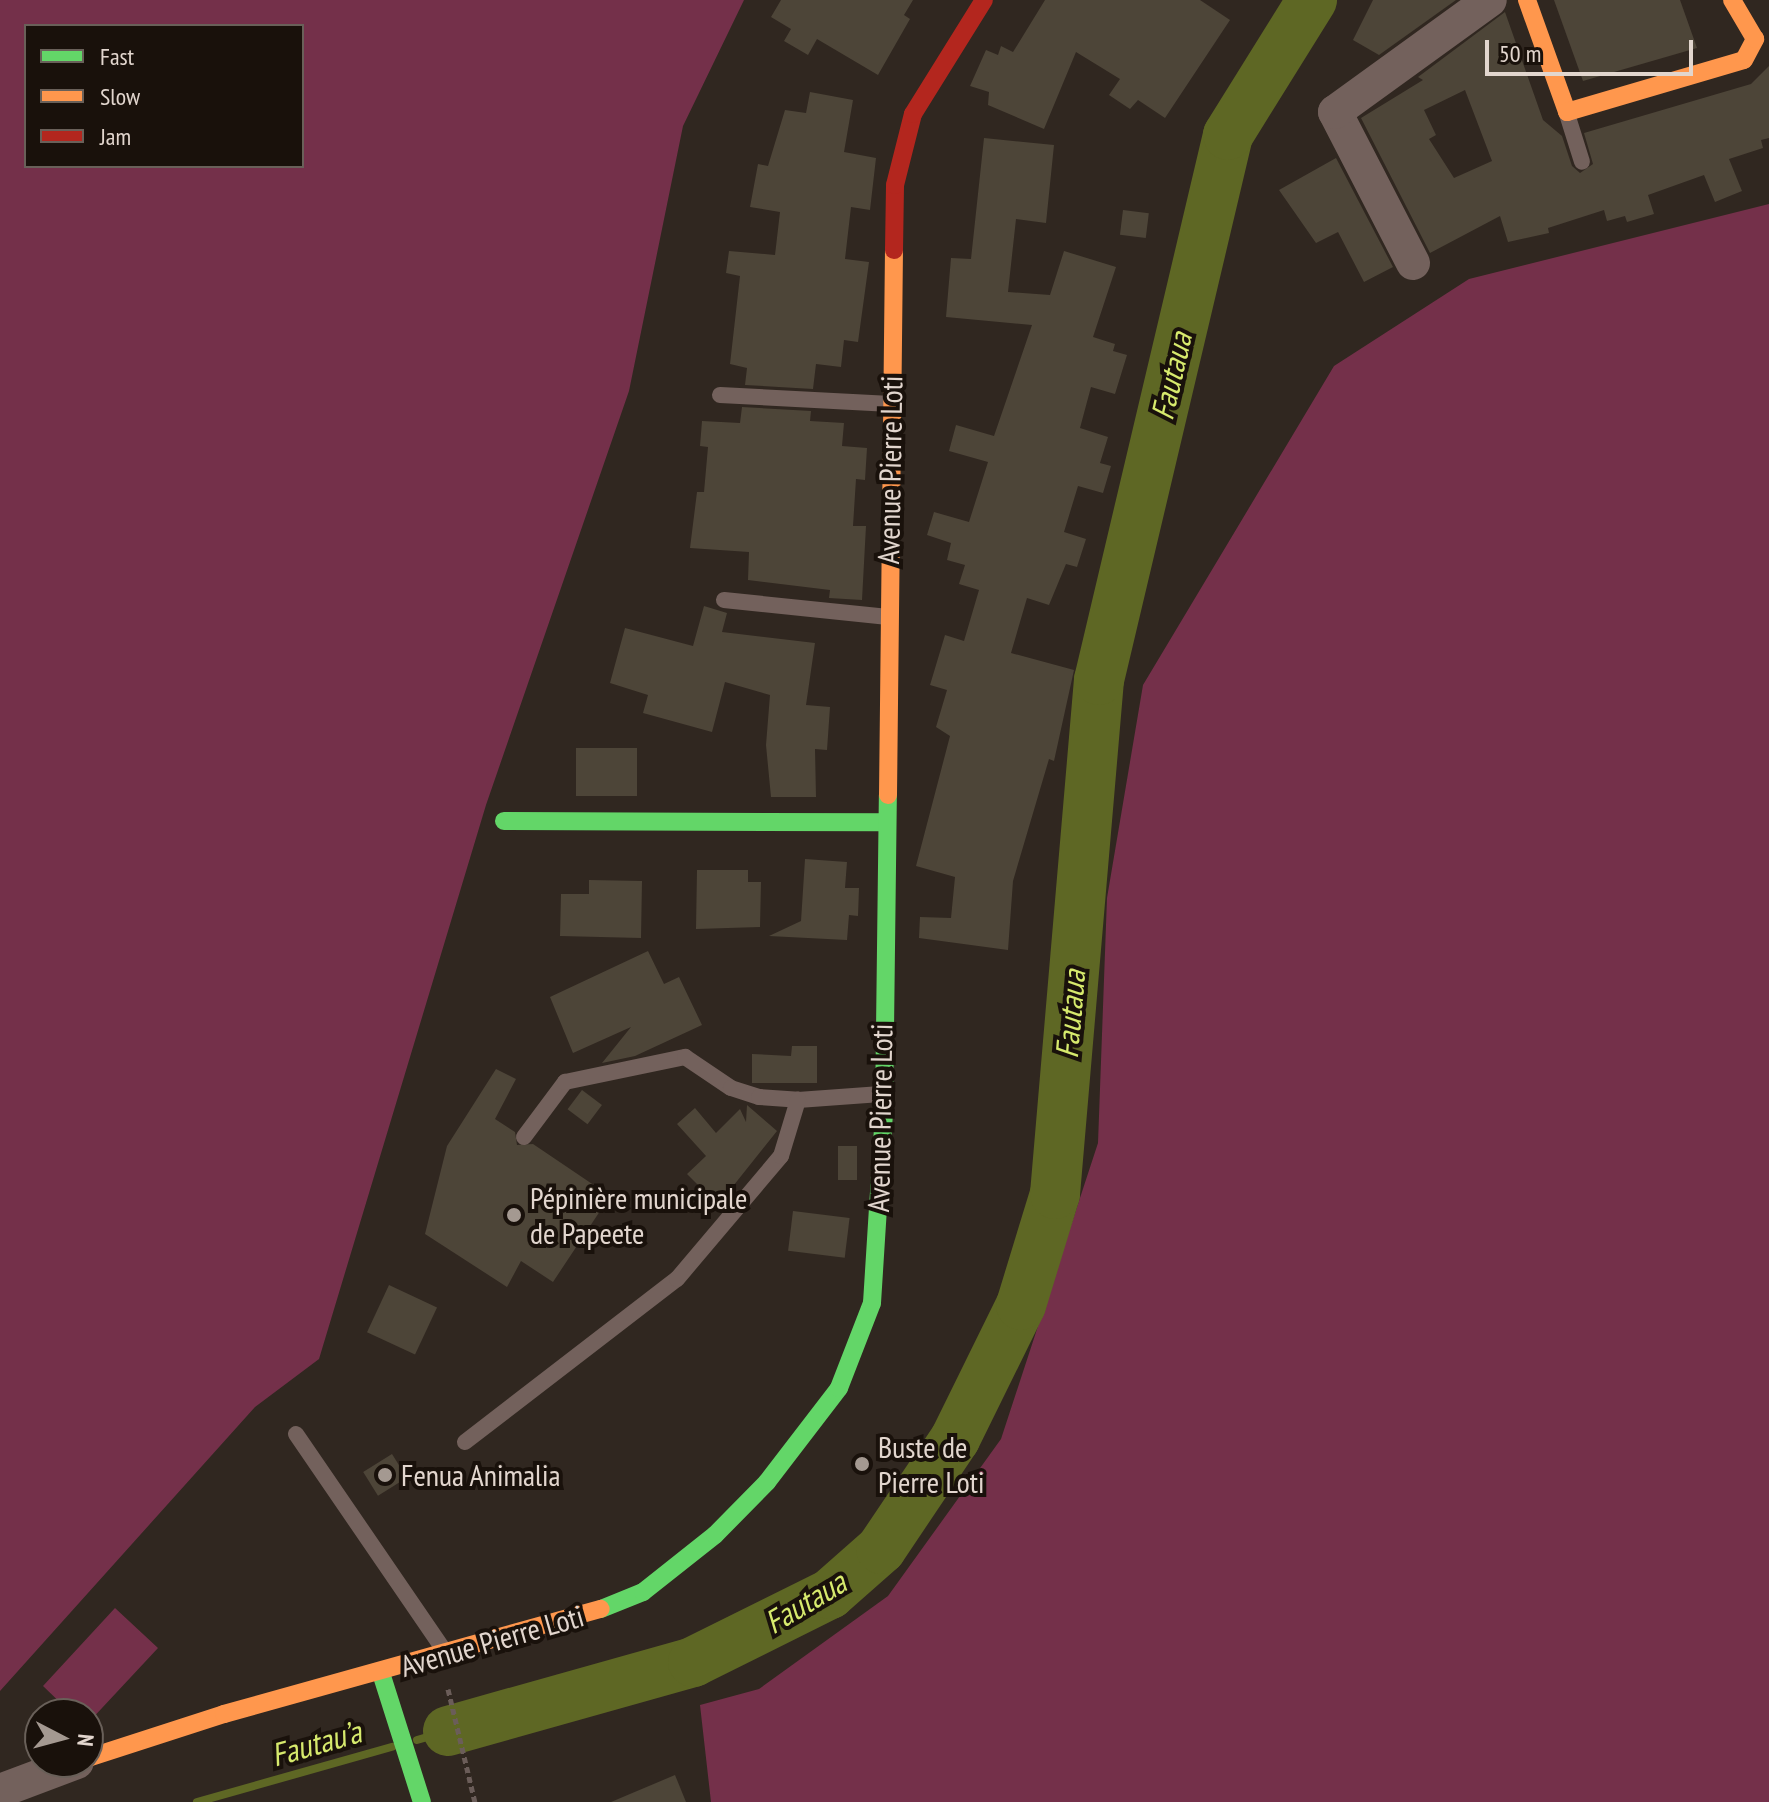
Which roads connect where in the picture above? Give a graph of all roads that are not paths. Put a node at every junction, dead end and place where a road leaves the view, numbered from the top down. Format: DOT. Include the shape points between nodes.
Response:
graph roads {
  1 [pos="984,0"];
  2 [pos="1490,0"];
  3 [pos="1527,0"];
  4 [pos="1732,0"];
  5 [pos="1762,41"];
  6 [pos="1567,112"];
  7 [pos="1582,162"];
  8 [pos="1413,263"];
  9 [pos="720,395"];
  10 [pos="892,404"];
  11 [pos="724,600"];
  12 [pos="888,617"];
  13 [pos="504,821"];
  14 [pos="885,822"];
  15 [pos="884,1093"];
  16 [pos="798,1100"];
  17 [pos="524,1137"];
  18 [pos="296,1434"];
  19 [pos="465,1442"];
  20 [pos="447,1655"];
  21 [pos="381,1673"];
  22 [pos="104,1753"];
  23 [pos="35,1778"];
  24 [pos="0,1791"];
  25 [pos="420,1794"];
  1 -- 10 [label="main road, Avenue Pierre Loti" via="913,114 895,185"];
  2 -- 8 [label="street" via="1335,112"];
  3 -- 6 [label="main road"];
  4 -- 5 [label="main road"];
  5 -- 6 [label="main road" via="1744,60"];
  6 -- 7 [label="lane"];
  9 -- 10 [label="lane"];
  10 -- 12 [label="main road, Avenue Pierre Loti"];
  11 -- 12 [label="lane"];
  12 -- 14 [label="main road, Avenue Pierre Loti"];
  13 -- 14 [label="main road"];
  14 -- 15 [label="main road, Avenue Pierre Loti"];
  15 -- 16 [label="lane"];
  15 -- 20 [label="main road, Avenue Pierre Loti" via="872,1303 857,1352 814,1427 715,1535 643,1592"];
  16 -- 17 [label="lane" via="731,1088 685,1057 565,1082"];
  16 -- 19 [label="lane" via="781,1156 677,1279"];
  18 -- 20 [label="lane"];
  20 -- 21 [label="main road, Avenue Pierre Loti"];
  21 -- 22 [label="main road, Avenue Pierre Loti" via="224,1714"];
  21 -- 25 [label="main road"];
  23 -- 24 [label="street"];
}
